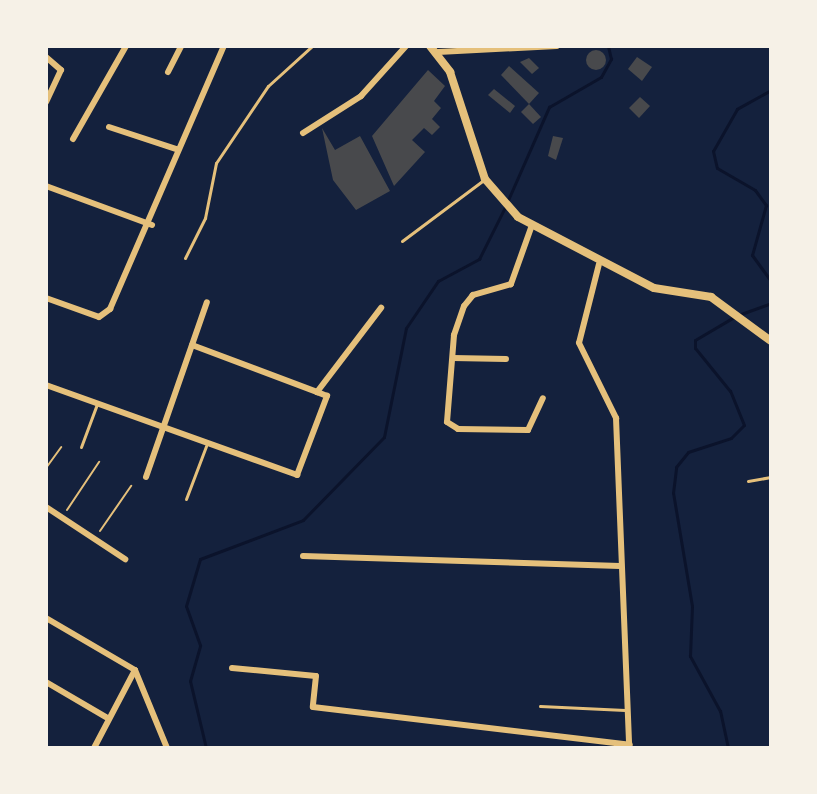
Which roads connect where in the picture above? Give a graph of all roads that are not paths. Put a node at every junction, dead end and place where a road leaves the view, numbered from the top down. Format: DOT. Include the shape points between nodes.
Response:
graph roads {
  1 [pos="126,46"];
  2 [pos="181,46"];
  3 [pos="224,46"];
  4 [pos="312,46"];
  5 [pos="406,46"];
  6 [pos="430,46"];
  7 [pos="557,46"];
  8 [pos="438,52"];
  9 [pos="46,57"];
  10 [pos="168,72"];
  11 [pos="46,102"];
  12 [pos="109,127"];
  13 [pos="303,133"];
  14 [pos="73,139"];
  15 [pos="176,149"];
  16 [pos="485,179"];
  17 [pos="46,186"];
  18 [pos="152,225"];
  19 [pos="532,225"];
  20 [pos="402,241"];
  21 [pos="185,258"];
  22 [pos="599,264"];
  23 [pos="46,298"];
  24 [pos="207,302"];
  25 [pos="381,308"];
  26 [pos="771,341"];
  27 [pos="192,345"];
  28 [pos="453,358"];
  29 [pos="506,359"];
  30 [pos="46,385"];
  31 [pos="317,392"];
  32 [pos="543,398"];
  33 [pos="97,404"];
  34 [pos="163,429"];
  35 [pos="206,446"];
  36 [pos="81,447"];
  37 [pos="146,477"];
  38 [pos="771,477"];
  39 [pos="748,481"];
  40 [pos="186,499"];
  41 [pos="46,507"];
  42 [pos="303,556"];
  43 [pos="125,559"];
  44 [pos="620,566"];
  45 [pos="46,618"];
  46 [pos="232,668"];
  47 [pos="135,670"];
  48 [pos="46,682"];
  49 [pos="540,706"];
  50 [pos="629,711"];
  51 [pos="106,717"];
  52 [pos="630,746"];
  53 [pos="94,748"];
  54 [pos="167,748"];
  1 -- 14 [label="street"];
  2 -- 10 [label="street"];
  3 -- 15 [label="street"];
  4 -- 21 [label="lane" via="268,86 216,163 205,218"];
  5 -- 13 [label="street" via="361,96"];
  6 -- 8 [label="main road"];
  7 -- 8 [label="street"];
  8 -- 16 [label="main road"];
  9 -- 11 [label="street" via="61,70"];
  12 -- 15 [label="street"];
  15 -- 18 [label="street"];
  16 -- 19 [label="main road" via="500,201"];
  16 -- 20 [label="lane"];
  17 -- 18 [label="street"];
  18 -- 23 [label="street" via="105,315"];
  19 -- 22 [label="main road"];
  19 -- 28 [label="street" via="511,284 467,300"];
  22 -- 26 [label="main road" via="654,288 711,297"];
  22 -- 44 [label="street" via="579,343 616,418"];
  24 -- 27 [label="street"];
  25 -- 31 [label="street"];
  27 -- 31 [label="street"];
  27 -- 34 [label="street"];
  28 -- 29 [label="street"];
  28 -- 32 [label="street" via="446,416 452,428 528,430"];
  30 -- 33 [label="street"];
  31 -- 35 [label="street" via="327,396 297,475"];
  33 -- 34 [label="street"];
  33 -- 36 [label="lane"];
  34 -- 35 [label="street"];
  34 -- 37 [label="street"];
  35 -- 40 [label="lane"];
  38 -- 39 [label="lane"];
  41 -- 43 [label="street"];
  42 -- 44 [label="street"];
  44 -- 50 [label="street"];
  45 -- 47 [label="street"];
  46 -- 52 [label="street" via="316,676 313,707"];
  47 -- 51 [label="street"];
  47 -- 54 [label="street"];
  48 -- 51 [label="street"];
  49 -- 50 [label="lane"];
  50 -- 52 [label="street"];
  51 -- 53 [label="street"];
}
